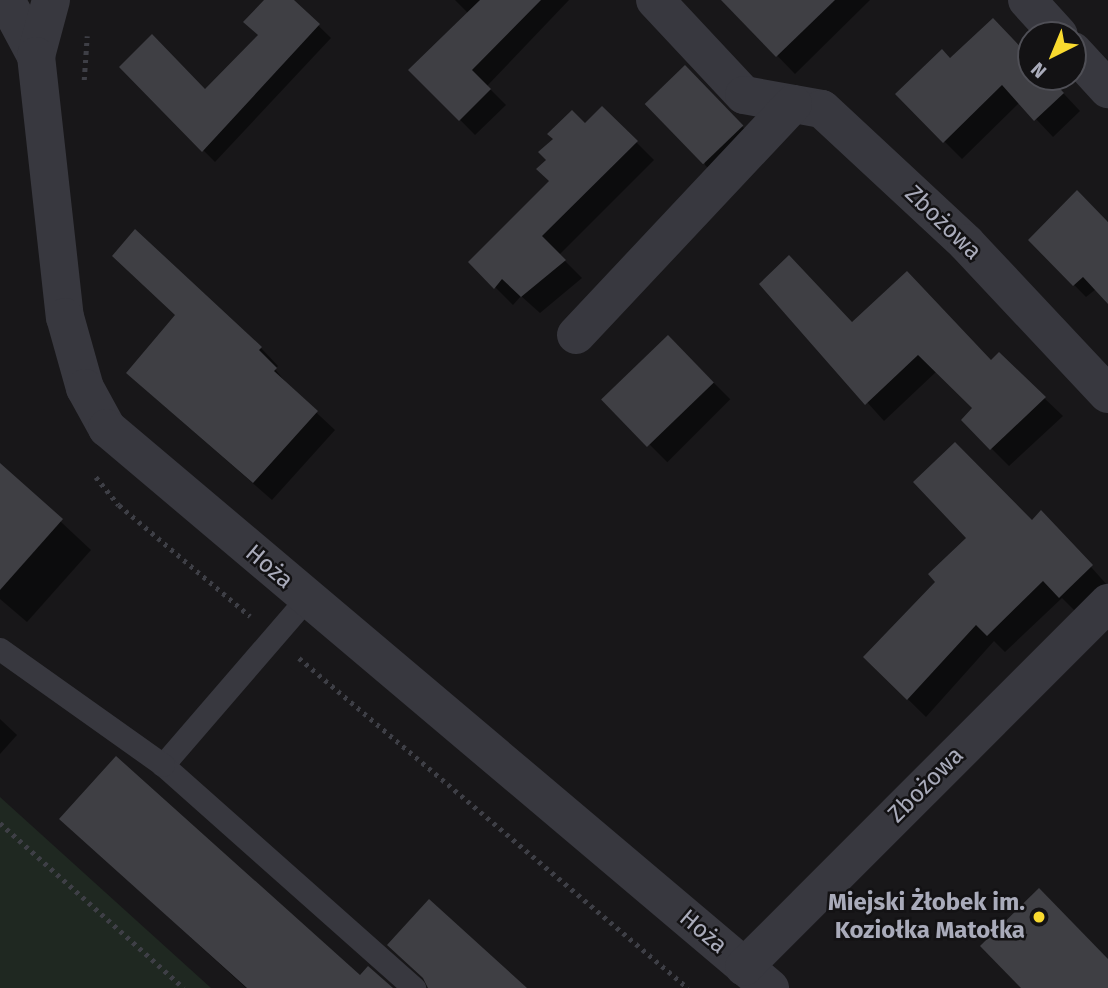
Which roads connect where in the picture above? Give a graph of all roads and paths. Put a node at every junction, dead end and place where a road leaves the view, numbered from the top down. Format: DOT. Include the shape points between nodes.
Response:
graph roads {
  1 [pos="6,0"];
  2 [pos="51,0"];
  3 [pos="655,0"];
  4 [pos="1027,0"];
  5 [pos="1046,21"];
  6 [pos="88,25"];
  7 [pos="36,57"];
  8 [pos="1087,66"];
  9 [pos="83,89"];
  10 [pos="1108,89"];
  11 [pos="793,104"];
  12 [pos="576,335"];
  13 [pos="1108,394"];
  14 [pos="270,567"];
  15 [pos="307,598"];
  16 [pos="1108,603"];
  17 [pos="240,607"];
  18 [pos="0,649"];
  19 [pos="163,765"];
  20 [pos="0,823"];
  21 [pos="757,978"];
  22 [pos="184,988"];
  23 [pos="414,988"];
  1 -- 7 [label="street"];
  2 -- 7 [label="street, Hoża"];
  3 -- 11 [label="street, Zbożowa" via="744,95"];
  4 -- 5 [label="street"];
  6 -- 9 [label="path"];
  7 -- 14 [label="street, Hoża" via="65,317 85,388 107,428 126,447"];
  8 -- 10 [label="street"];
  11 -- 12 [label="street"];
  11 -- 13 [label="street, Zbożowa" via="822,109 966,243"];
  14 -- 15 [label="street, Hoża"];
  14 -- 17 [label="path"];
  15 -- 19 [label="lane"];
  15 -- 21 [label="street, Hoża"];
  16 -- 21 [label="street, Zbożowa"];
  18 -- 19 [label="lane"];
  19 -- 23 [label="lane"];
  20 -- 22 [label="path"];
}
